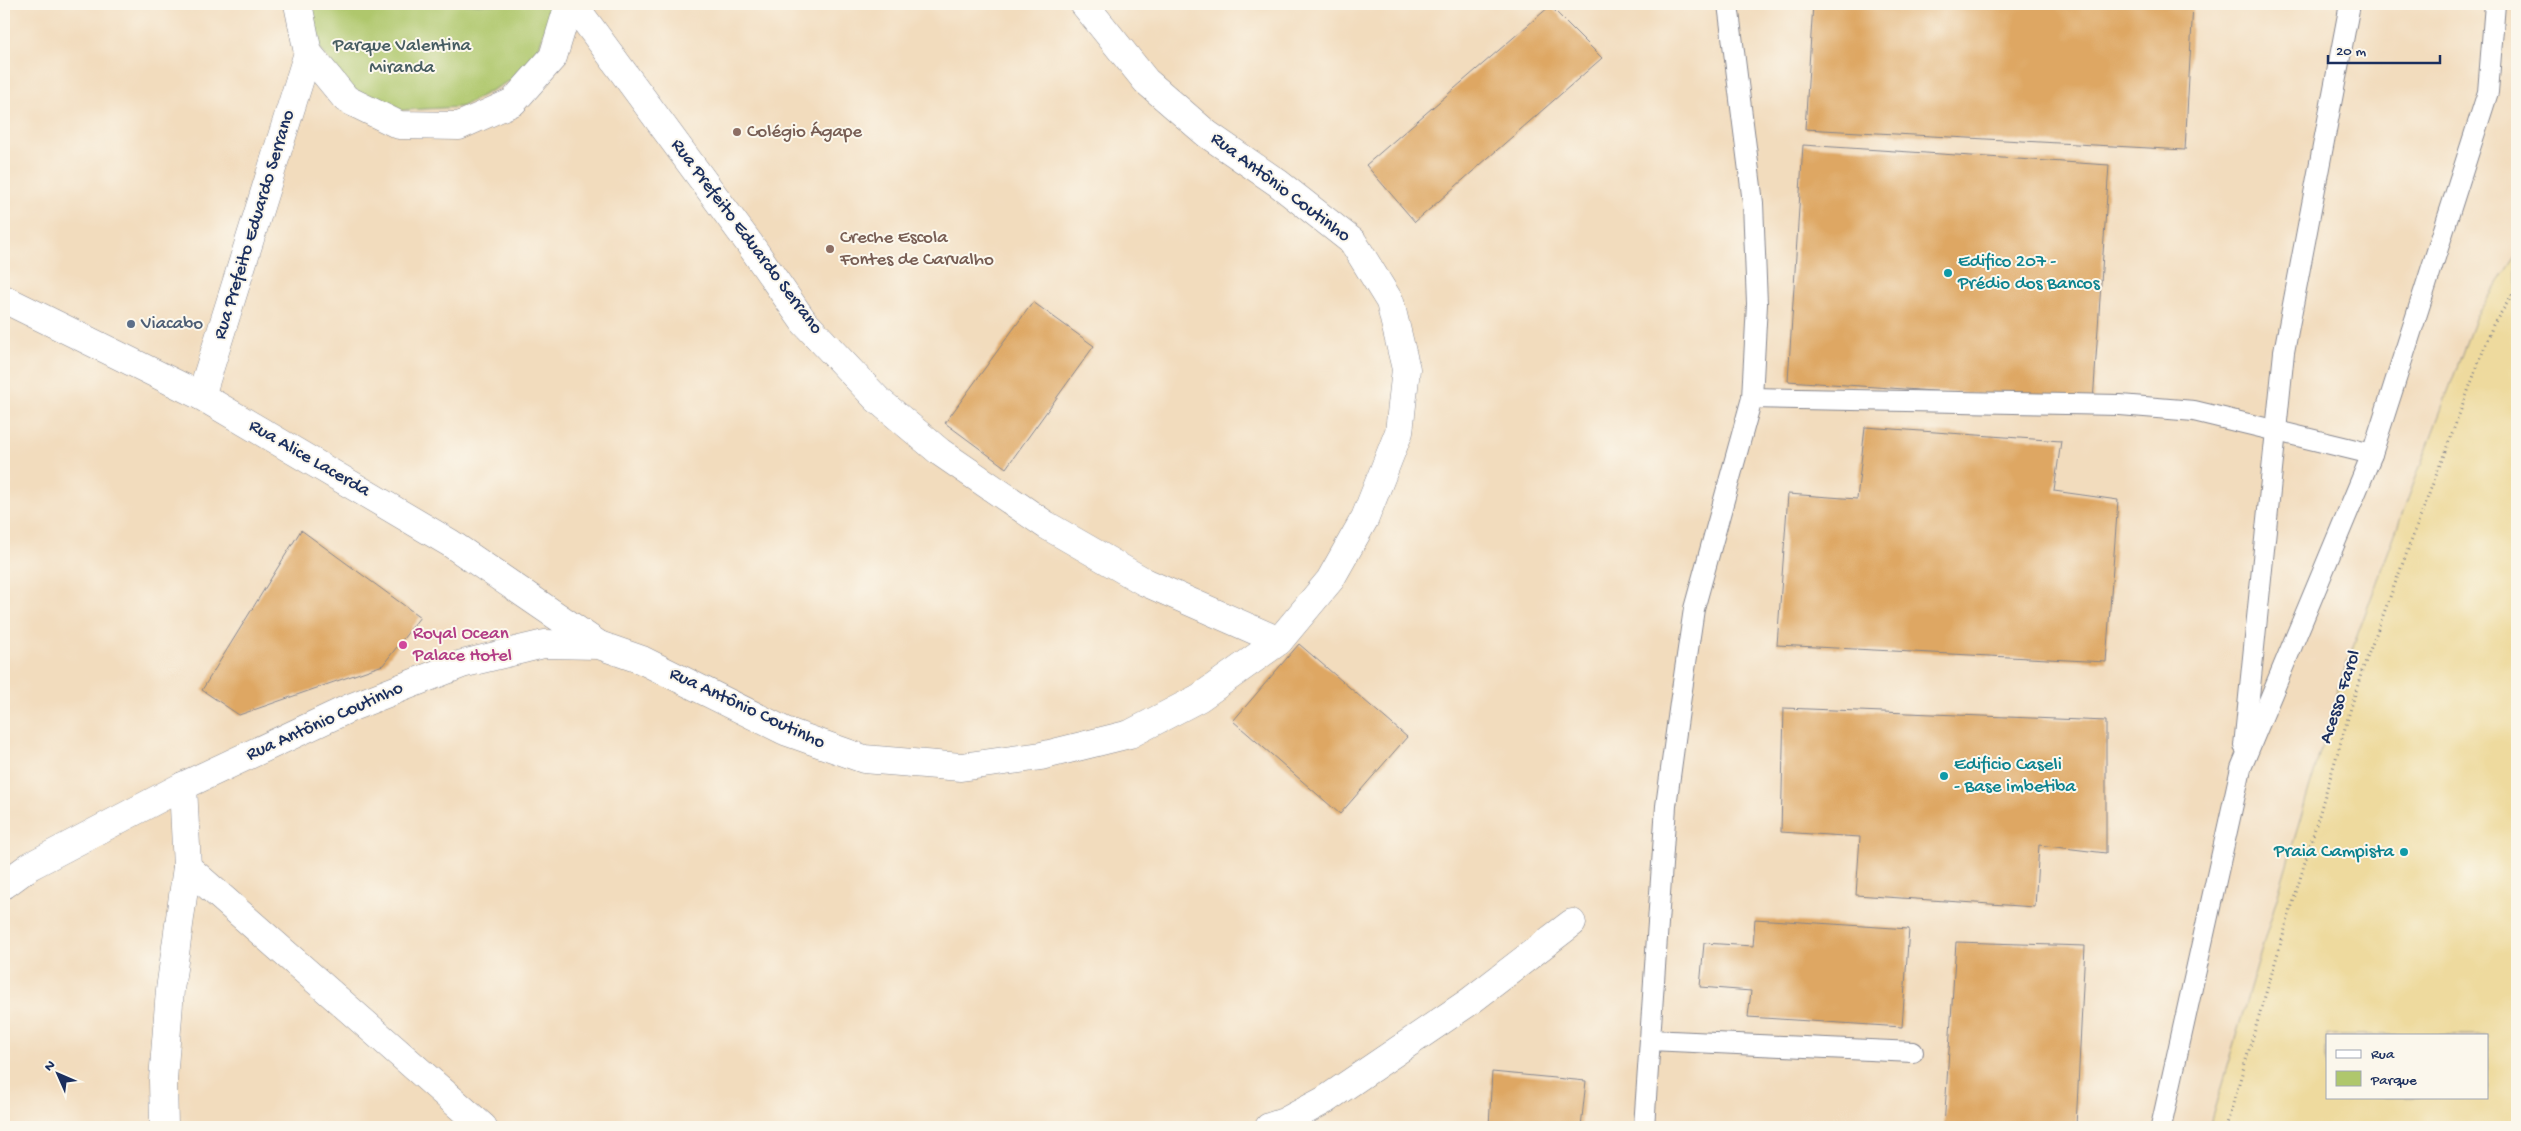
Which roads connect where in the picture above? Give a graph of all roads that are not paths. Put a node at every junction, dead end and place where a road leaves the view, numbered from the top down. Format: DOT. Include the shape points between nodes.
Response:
graph roads {
  1 [pos="298,4"];
  2 [pos="569,4"];
  3 [pos="573,4"];
  4 [pos="1084,4"];
  5 [pos="1728,4"];
  6 [pos="2350,4"];
  7 [pos="2495,4"];
  8 [pos="308,53"];
  9 [pos="4,299"];
  10 [pos="201,396"];
  11 [pos="1752,398"];
  12 [pos="2276,430"];
  13 [pos="2372,454"];
  14 [pos="1279,641"];
  15 [pos="599,645"];
  16 [pos="2241,768"];
  17 [pos="183,786"];
  18 [pos="187,867"];
  19 [pos="4,885"];
  20 [pos="1572,922"];
  21 [pos="1650,1040"];
  22 [pos="1913,1052"];
  23 [pos="1278,1126"];
  24 [pos="164,1127"];
  25 [pos="483,1127"];
  26 [pos="1644,1127"];
  27 [pos="2161,1127"];
  1 -- 8 [label="street"];
  2 -- 8 [label="street" via="553,57 514,102 459,126 399,125 346,99"];
  3 -- 14 [label="street, Rua Prefeito Eduardo Serrano" via="804,322 877,399 940,452 1046,525 1145,582"];
  4 -- 14 [label="street, Rua Antônio Coutinho" via="1146,81 1206,134 1278,183 1353,242 1390,302 1406,369 1399,432 1365,518 1330,580"];
  5 -- 11 [label="lane" via="1753,203 1757,304"];
  6 -- 12 [label="lane" via="2284,352"];
  7 -- 13 [label="lane" via="2488,92"];
  8 -- 10 [label="street, Rua Prefeito Eduardo Serrano"];
  9 -- 10 [label="street, Rua Alice Lacerda"];
  10 -- 15 [label="street, Rua Alice Lacerda" via="450,543"];
  11 -- 12 [label="lane" via="2120,405 2194,411"];
  11 -- 21 [label="lane" via="1694,609 1666,806"];
  12 -- 13 [label="lane"];
  12 -- 16 [label="lane"];
  13 -- 16 [label="lane"];
  14 -- 15 [label="street, Rua Antônio Coutinho" via="1199,698 1130,734 1041,756 961,767 864,759 785,731 642,660"];
  15 -- 17 [label="street, Rua Antônio Coutinho" via="544,644 462,664 352,707"];
  16 -- 27 [label="lane"];
  17 -- 18 [label="street"];
  17 -- 19 [label="street, Rua Antônio Coutinho" via="30,866"];
  18 -- 24 [label="street" via="170,990 163,1080"];
  18 -- 25 [label="street"];
  20 -- 23 [label="street" via="1470,1002 1325,1100"];
  21 -- 22 [label="lane"];
  21 -- 26 [label="lane"];
}
